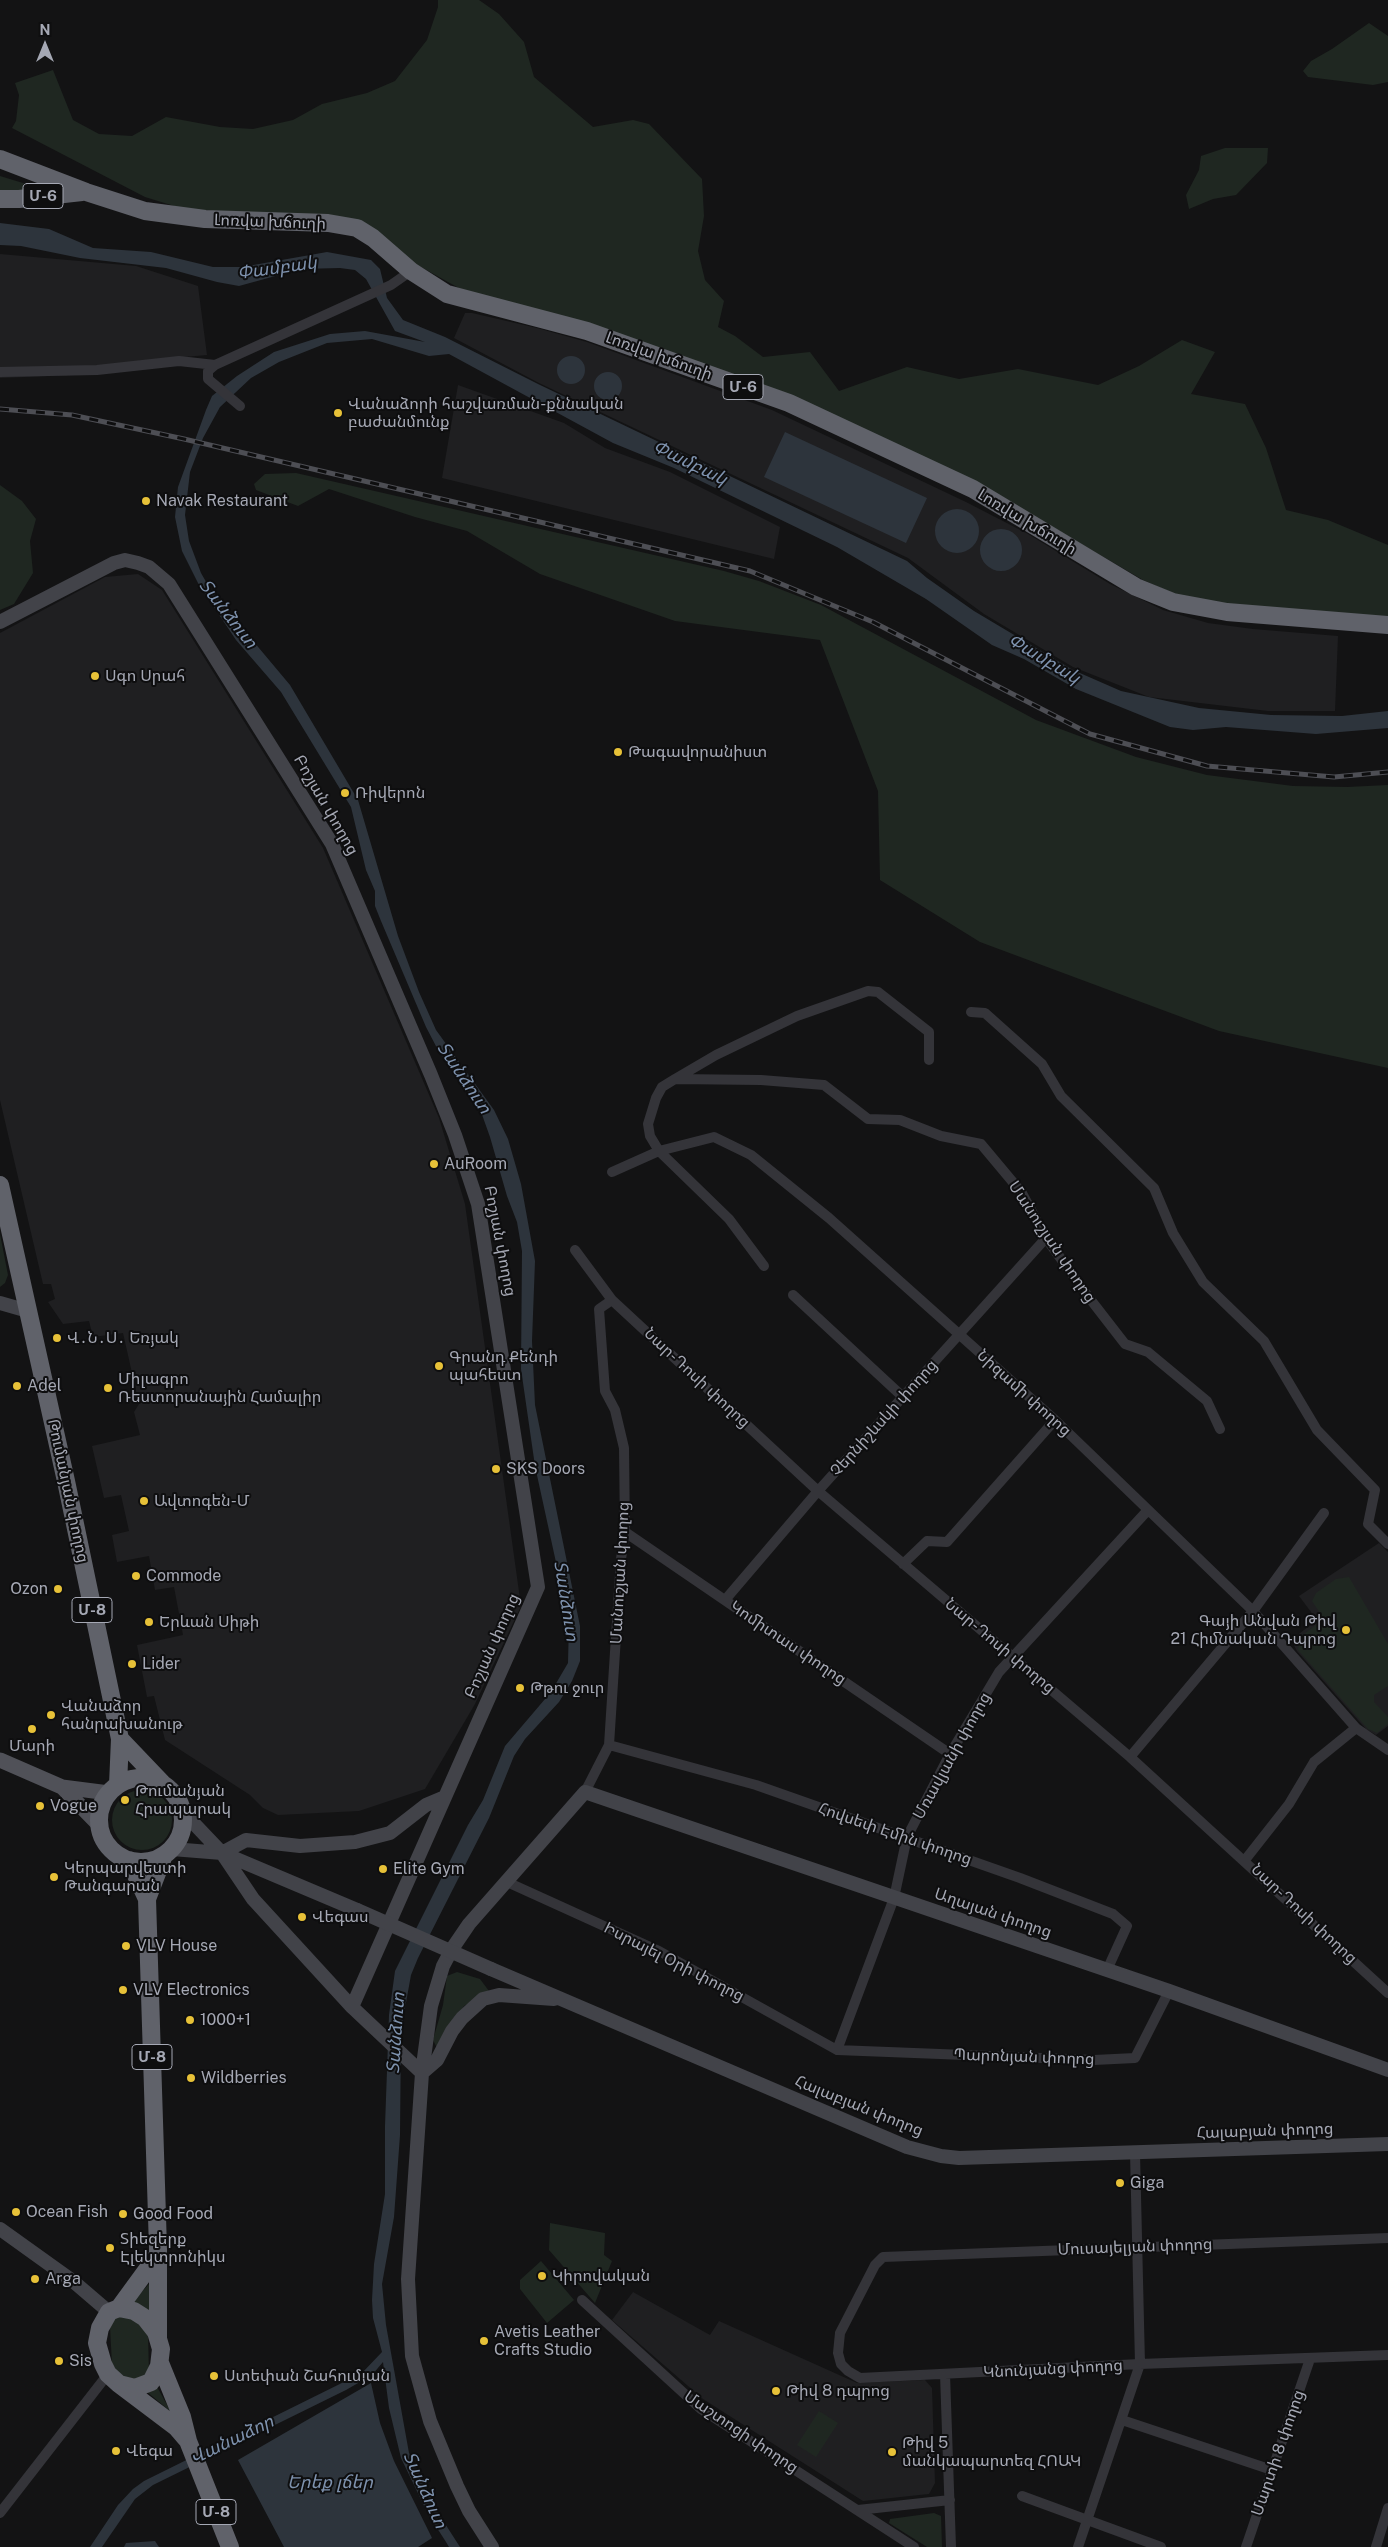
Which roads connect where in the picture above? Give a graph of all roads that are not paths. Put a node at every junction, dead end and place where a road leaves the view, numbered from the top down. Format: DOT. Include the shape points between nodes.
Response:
graph roads {
  1 [pos="0,158"];
  2 [pos="8,165"];
  3 [pos="86,192"];
  4 [pos="0,199"];
  5 [pos="411,271"];
  6 [pos="215,365"];
  7 [pos="0,372"];
  8 [pos="240,406"];
  9 [pos="0,622"];
  10 [pos="1388,625"];
  11 [pos="971,1012"];
  12 [pos="929,1060"];
  13 [pos="674,1079"];
  14 [pos="659,1151"];
  15 [pos="612,1172"];
  16 [pos="0,1184"];
  17 [pos="1046,1238"];
  18 [pos="575,1250"];
  19 [pos="764,1266"];
  20 [pos="793,1295"];
  21 [pos="612,1300"];
  22 [pos="0,1303"];
  23 [pos="28,1311"];
  24 [pos="958,1336"];
  25 [pos="903,1397"];
  26 [pos="1055,1420"];
  27 [pos="1220,1429"];
  28 [pos="818,1491"];
  29 [pos="1148,1510"];
  30 [pos="1324,1513"];
  31 [pos="625,1532"];
  32 [pos="1388,1544"];
  33 [pos="903,1564"];
  34 [pos="725,1600"];
  35 [pos="1253,1611"];
  36 [pos="1013,1657"];
  37 [pos="1356,1728"];
  38 [pos="120,1739"];
  39 [pos="609,1745"];
  40 [pos="1388,1750"];
  41 [pos="950,1754"];
  42 [pos="1130,1757"];
  43 [pos="0,1760"];
  44 [pos="164,1785"];
  45 [pos="62,1787"];
  46 [pos="113,1789"];
  47 [pos="585,1792"];
  48 [pos="445,1797"];
  49 [pos="183,1812"];
  50 [pos="100,1826"];
  51 [pos="907,1837"];
  52 [pos="168,1852"];
  53 [pos="222,1853"];
  54 [pos="129,1860"];
  55 [pos="1245,1860"];
  56 [pos="507,1882"];
  57 [pos="894,1898"];
  58 [pos="147,1900"];
  59 [pos="1107,1970"];
  60 [pos="1169,1991"];
  61 [pos="1388,1993"];
  62 [pos="560,1999"];
  63 [pos="352,2007"];
  64 [pos="838,2050"];
  65 [pos="1388,2070"];
  66 [pos="422,2073"];
  67 [pos="1388,2144"];
  68 [pos="1135,2153"];
  69 [pos="0,2229"];
  70 [pos="1388,2238"];
  71 [pos="1137,2247"];
  72 [pos="157,2256"];
  73 [pos="883,2257"];
  74 [pos="582,2300"];
  75 [pos="114,2310"];
  76 [pos="158,2337"];
  77 [pos="1388,2355"];
  78 [pos="1310,2359"];
  79 [pos="160,2363"];
  80 [pos="1140,2364"];
  81 [pos="945,2374"];
  82 [pos="113,2379"];
  83 [pos="1122,2420"];
  84 [pos="188,2441"];
  85 [pos="1272,2470"];
  86 [pos="1022,2496"];
  87 [pos="950,2500"];
  88 [pos="1388,2508"];
  89 [pos="858,2510"];
  90 [pos="0,2513"];
  91 [pos="1088,2520"];
  92 [pos="230,2547"];
  93 [pos="492,2547"];
  94 [pos="914,2547"];
  95 [pos="951,2547"];
  96 [pos="1078,2547"];
  97 [pos="1161,2547"];
  98 [pos="1246,2547"];
  99 [pos="1376,2547"];
  1 -- 2 [label="highway, Մ-6 / Մ-6"];
  2 -- 3 [label="highway, Մ-6 / Մ-6"];
  3 -- 4 [label="highway, Մ-6 / Մ-6"];
  3 -- 5 [label="highway, Լոռվա խճուղի / Մ-6" via="145,210 206,220 328,223 357,228"];
  5 -- 6 [label="street" via="391,285"];
  5 -- 10 [label="highway, Լոռվա խճուղի / Մ-6" via="447,294 587,331 789,403 973,489 1136,587 1173,602 1227,612"];
  6 -- 7 [label="street" via="179,362 97,370"];
  6 -- 8 [label="street" via="208,371 208,379"];
  9 -- 48 [label="street, Բոշյան փողոց" via="114,562 138,562 169,584 332,844 455,1135 478,1204 538,1587"];
  11 -- 32 [label="street" via="985,1014 1042,1064 1061,1096 1154,1188 1174,1232 1203,1282 1264,1341 1318,1430 1374,1490 1368,1524"];
  12 -- 13 [label="street" via="929,1032 878,992 868,991 797,1016"];
  13 -- 14 [label="street" via="662,1086 648,1124 650,1136"];
  13 -- 17 [label="street, Մանուշյան փողոց" via="824,1085 868,1119 900,1120 941,1136 981,1144 1022,1192"];
  14 -- 15 [label="street, Նիզամի փողոց"];
  14 -- 19 [label="street" via="728,1219"];
  14 -- 24 [label="street, Նիզամի փողոց" via="714,1138 751,1155 829,1218"];
  16 -- 23 [label="highway, Թումանյան փողոց / Մ-8"];
  17 -- 24 [label="street, Չերնիշևսկի փողոց"];
  17 -- 27 [label="street, Մանուշյան փողոց" via="1126,1344 1148,1352 1206,1401"];
  18 -- 21 [label="street"];
  20 -- 25 [label="street"];
  21 -- 28 [label="street, Նար-Դոսի փողոց"];
  21 -- 31 [label="street, Մանուշյան փողոց" via="599,1308 605,1391 615,1410 624,1448"];
  22 -- 23 [label="street"];
  23 -- 38 [label="highway, Թումանյան փողոց / Մ-8"];
  24 -- 25 [label="street, Չերնիշևսկի փողոց"];
  24 -- 26 [label="street, Նիզամի փողոց"];
  25 -- 28 [label="street, Չերնիշևսկի փողոց"];
  26 -- 29 [label="street, Նիզամի փողոց"];
  26 -- 33 [label="street" via="947,1542 927,1541"];
  28 -- 33 [label="street, Նար-Դոսի փողոց"];
  28 -- 34 [label="street, Չերնիշևսկի փողոց"];
  29 -- 35 [label="street, Նիզամի փողոց"];
  29 -- 36 [label="street, Մռավյանի փողոց"];
  30 -- 35 [label="street"];
  31 -- 34 [label="street, Կոմիտաս փողոց"];
  31 -- 39 [label="street, Մանուշյան փողոց"];
  33 -- 36 [label="street, Նար-Դոսի փողոց"];
  34 -- 41 [label="street, Կոմիտաս փողոց"];
  35 -- 37 [label="street, Նիզամի փողոց"];
  35 -- 42 [label="street"];
  36 -- 41 [label="street, Մռավյանի փողոց" via="999,1672"];
  36 -- 42 [label="street, Նար-Դոսի փողոց"];
  37 -- 40 [label="street, Նիզամի փողոց"];
  37 -- 55 [label="street" via="1314,1762 1288,1804"];
  38 -- 44 [label="highway"];
  38 -- 46 [label="highway, Մ-8"];
  39 -- 47 [label="street, Մանուշյան փողոց"];
  39 -- 51 [label="street, Հովսեփ Էմին փողոց" via="756,1785"];
  41 -- 51 [label="street, Մռավյանի փողոց"];
  42 -- 55 [label="street, Նար-Դոսի փողոց"];
  43 -- 45 [label="main road"];
  44 -- 46 [label="highway" via="141,1778"];
  44 -- 49 [label="highway" via="174,1793"];
  45 -- 46 [label="main road"];
  45 -- 50 [label="main road"];
  46 -- 50 [label="highway" via="103,1804"];
  47 -- 56 [label="street"];
  47 -- 57 [label="street, Աղայան փողոց"];
  48 -- 53 [label="street" via="426,1805 390,1833 355,1842 300,1846 246,1840"];
  48 -- 63 [label="street, Բոշյան փողոց"];
  49 -- 52 [label="highway" via="183,1828"];
  49 -- 53 [label="street"];
  50 -- 54 [label="highway" via="109,1847"];
  51 -- 57 [label="street, Մռավյանի փողոց"];
  51 -- 59 [label="street, Հովսեփ Էմին փողոց" via="1122,1919 1128,1926"];
  52 -- 53 [label="street"];
  52 -- 54 [label="highway" via="147,1862"];
  52 -- 58 [label="highway, Մ-8"];
  53 -- 62 [label="street, Հալաբյան փողոց, bridge"];
  53 -- 63 [label="street" via="253,1900"];
  54 -- 58 [label="highway, Մ-8"];
  55 -- 61 [label="street, Նար-Դոսի փողոց"];
  56 -- 64 [label="street, Իսրայել Օրի փողոց" via="659,1951"];
  56 -- 66 [label="street" via="469,1924 442,1966 431,2006"];
  57 -- 59 [label="street, Աղայան փողոց"];
  57 -- 64 [label="street, Մռավյանի փողոց"];
  58 -- 72 [label="highway, Մ-8"];
  59 -- 60 [label="street, Աղայան փողոց"];
  60 -- 64 [label="street, Պարոնյան փողոց" via="1135,2058 1094,2060"];
  60 -- 65 [label="street, Աղայան փողոց"];
  62 -- 66 [label="street" via="499,1995 483,1999 462,2018 436,2060"];
  62 -- 68 [label="street, Հալաբյան փողոց" via="907,2147 959,2158"];
  63 -- 66 [label="street"];
  66 -- 93 [label="street" via="408,2279 412,2356 430,2421 457,2486"];
  67 -- 68 [label="street, Հալաբյան փողոց"];
  68 -- 71 [label="street"];
  69 -- 75 [label="street"];
  70 -- 71 [label="street, Մուսայելյան փողոց"];
  71 -- 73 [label="street, Մուսայելյան փողոց"];
  71 -- 80 [label="street"];
  72 -- 75 [label="highway"];
  72 -- 76 [label="highway, Մ-8"];
  73 -- 81 [label="street, Կնունյանց փողոց" via="875,2265 840,2333 838,2353 842,2364 860,2378"];
  74 -- 89 [label="street, Մաշտոցի փողոց" via="701,2408"];
  75 -- 76 [label="highway" via="139,2314"];
  75 -- 82 [label="highway" via="100,2328 97,2343 103,2364"];
  76 -- 79 [label="highway"];
  77 -- 78 [label="street, Կնունյանց փողոց"];
  78 -- 80 [label="street, Կնունյանց փողոց"];
  78 -- 85 [label="street, Մարտի 8 փողոց"];
  79 -- 82 [label="highway" via="156,2376 144,2386 135,2388"];
  79 -- 84 [label="highway, Մ-8"];
  80 -- 81 [label="street, Կնունյանց փողոց"];
  80 -- 83 [label="street"];
  81 -- 87 [label="street"];
  82 -- 84 [label="highway, Մ-8" via="176,2427"];
  82 -- 90 [label="street"];
  83 -- 85 [label="street"];
  83 -- 91 [label="street"];
  84 -- 92 [label="highway, Մ-8"];
  85 -- 98 [label="street, Մարտի 8 փողոց"];
  86 -- 91 [label="street"];
  87 -- 89 [label="street"];
  87 -- 95 [label="street"];
  88 -- 99 [label="street"];
  89 -- 94 [label="street, Մաշտոցի փողոց"];
  91 -- 96 [label="street"];
  91 -- 97 [label="street"];
}
